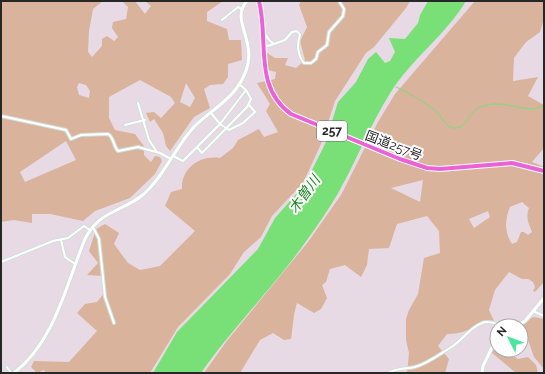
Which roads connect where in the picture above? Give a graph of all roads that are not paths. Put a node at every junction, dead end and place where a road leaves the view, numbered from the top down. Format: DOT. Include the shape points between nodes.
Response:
graph roads {
  1 [pos="247,1"];
  2 [pos="259,1"];
  3 [pos="339,1"];
  4 [pos="242,9"];
  5 [pos="222,20"];
  6 [pos="263,31"];
  7 [pos="274,44"];
  8 [pos="264,47"];
  9 [pos="239,84"];
  10 [pos="246,90"];
  11 [pos="138,103"];
  12 [pos="249,104"];
  13 [pos="212,113"];
  14 [pos="1,116"];
  15 [pos="145,120"];
  16 [pos="220,124"];
  17 [pos="125,125"];
  18 [pos="226,129"];
  19 [pos="196,147"];
  20 [pos="157,152"];
  21 [pos="172,158"];
  22 [pos="544,171"];
  23 [pos="92,230"];
  24 [pos="61,240"];
  25 [pos="1,262"];
  26 [pos="75,264"];
  27 [pos="544,298"];
  28 [pos="533,311"];
  29 [pos="544,316"];
  30 [pos="527,318"];
  31 [pos="489,322"];
  32 [pos="114,323"];
  33 [pos="489,354"];
  34 [pos="16,364"];
  35 [pos="7,367"];
  36 [pos="19,369"];
  37 [pos="13,373"];
  38 [pos="388,373"];
  39 [pos="482,373"];
  1 -- 4 [label="street"];
  2 -- 6 [label="highway, 国道257号 / 257"];
  3 -- 7 [label="street" via="344,8 343,16 329,32 327,45 318,52 311,64 306,64 301,58 297,44 300,35 297,31"];
  4 -- 5 [label="street" via="238,7"];
  4 -- 9 [label="street" via="241,20 249,54 246,70"];
  6 -- 7 [label="street"];
  6 -- 8 [label="highway, 国道257号 / 257"];
  7 -- 8 [label="street"];
  8 -- 22 [label="highway, 国道257号 / 257" via="266,79 271,92 281,106 291,114 414,164 440,169 500,163 524,165"];
  9 -- 10 [label="street"];
  9 -- 13 [label="street" via="226,101"];
  10 -- 12 [label="street" via="251,99"];
  10 -- 16 [label="street"];
  11 -- 15 [label="street"];
  12 -- 18 [label="street"];
  12 -- 18 [label="street" via="255,112 244,123"];
  13 -- 16 [label="street"];
  13 -- 21 [label="street" via="194,127"];
  14 -- 20 [label="street" via="66,130 71,139 81,135 108,134 112,136 118,151 138,147"];
  15 -- 17 [label="street"];
  15 -- 20 [label="street" via="149,140"];
  16 -- 18 [label="street"];
  16 -- 19 [label="street"];
  18 -- 19 [label="street" via="202,152"];
  19 -- 21 [label="street" via="183,161"];
  20 -- 21 [label="street"];
  21 -- 23 [label="street" via="143,194 102,217"];
  23 -- 24 [label="street" via="84,226"];
  23 -- 26 [label="street"];
  23 -- 32 [label="street" via="99,239 105,297"];
  24 -- 25 [label="street" via="53,240"];
  24 -- 26 [label="street" via="65,257"];
  26 -- 36 [label="street" via="43,342"];
  27 -- 28 [label="street"];
  28 -- 29 [label="street"];
  28 -- 30 [label="street"];
  31 -- 38 [label="street" via="481,323 459,342 423,364 398,368"];
  33 -- 39 [label="street"];
  34 -- 36 [label="street"];
  35 -- 37 [label="street"];
  36 -- 37 [label="street"];
}
